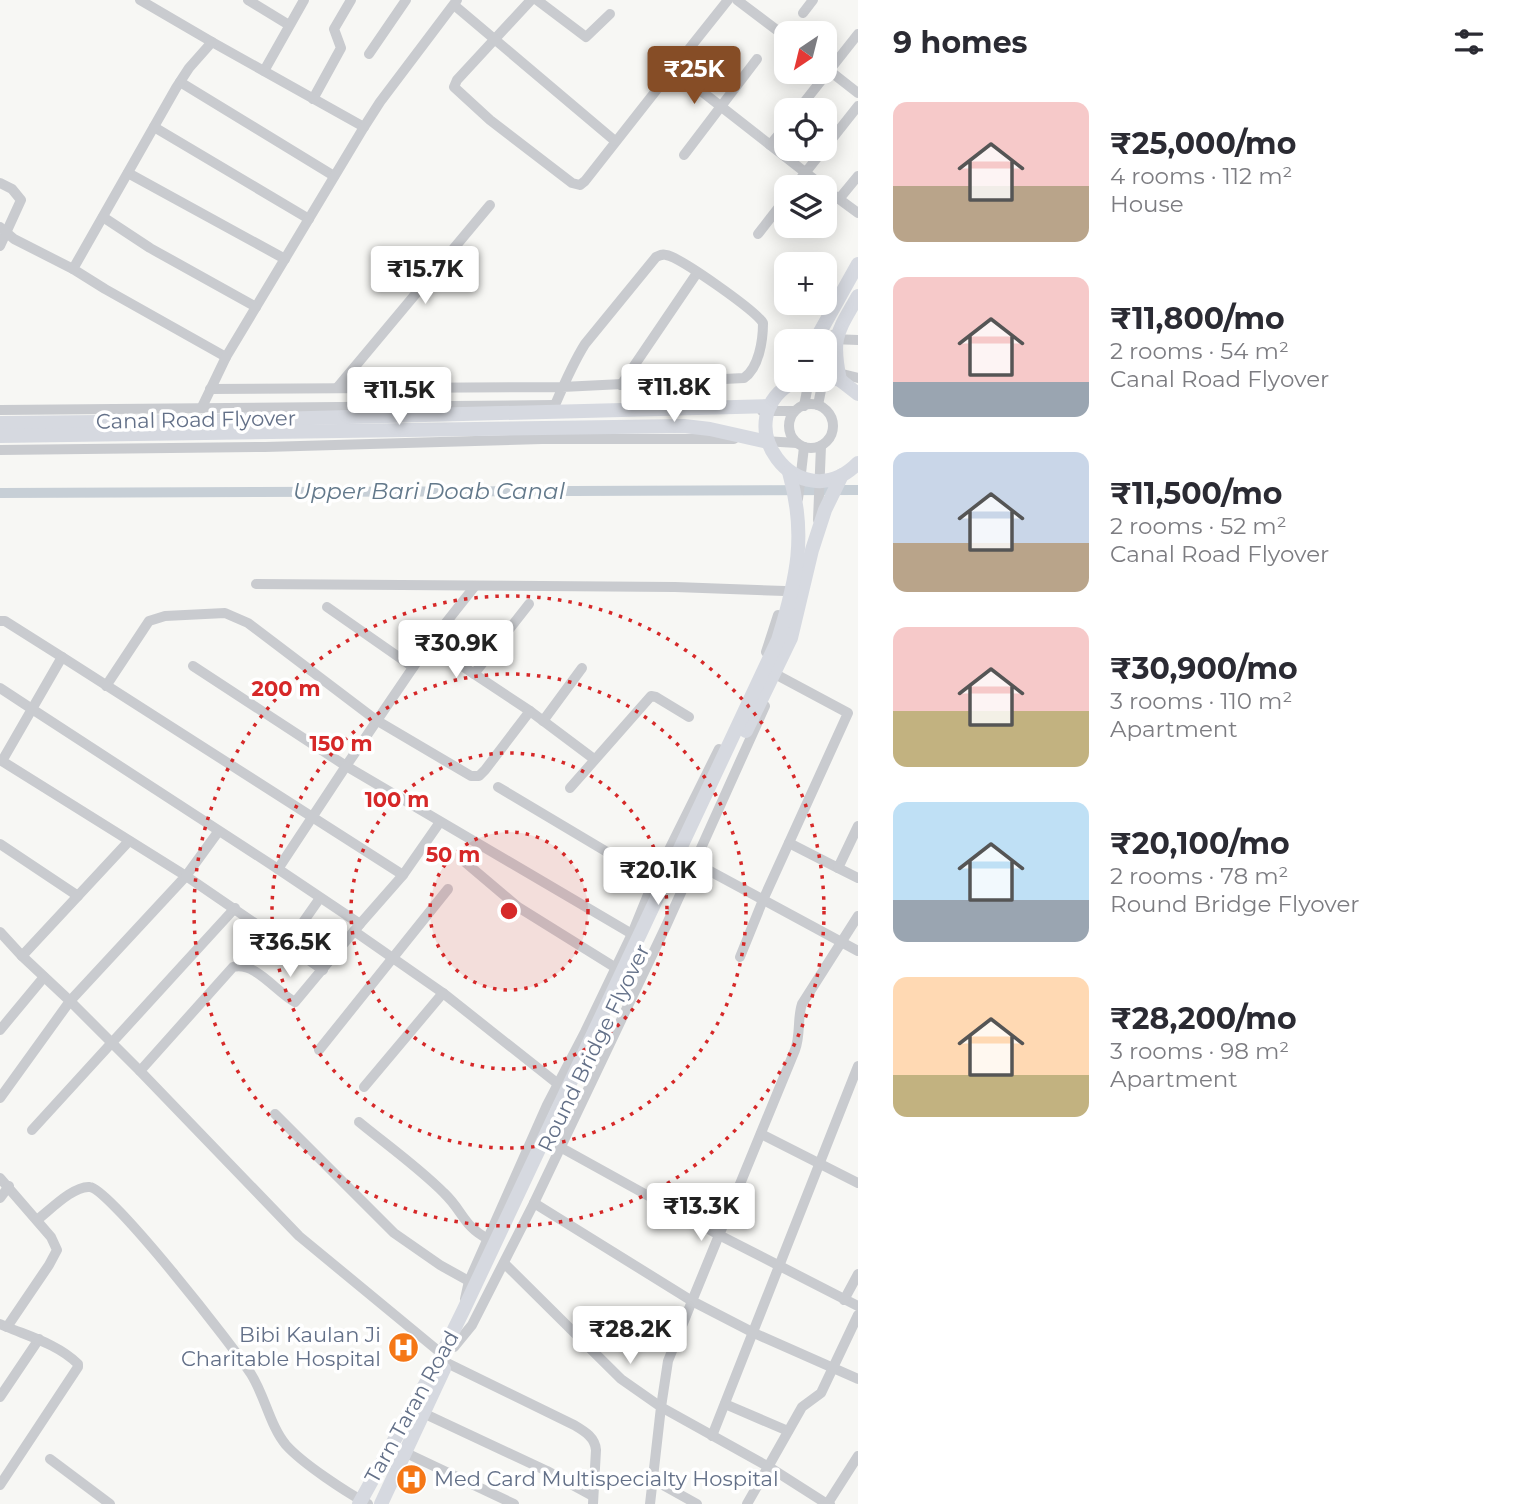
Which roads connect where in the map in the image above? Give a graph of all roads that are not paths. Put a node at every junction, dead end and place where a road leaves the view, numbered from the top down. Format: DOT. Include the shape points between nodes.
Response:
graph roads {
  1 [pos="140,0"];
  2 [pos="248,0"];
  3 [pos="304,0"];
  4 [pos="351,0"];
  5 [pos="406,0"];
  6 [pos="531,0"];
  7 [pos="537,0"];
  8 [pos="728,0"];
  9 [pos="737,0"];
  10 [pos="813,0"];
  11 [pos="456,2"];
  12 [pos="803,13"];
  13 [pos="610,14"];
  14 [pos="289,25"];
  15 [pos="774,28"];
  16 [pos="858,34"];
  17 [pos="494,39"];
  18 [pos="212,42"];
  19 [pos="369,54"];
  20 [pos="837,58"];
  21 [pos="757,59"];
  22 [pos="673,69"];
  23 [pos="264,71"];
  24 [pos="837,77"];
  25 [pos="180,82"];
  26 [pos="858,93"];
  27 [pos="313,99"];
  28 [pos="721,106"];
  29 [pos="858,106"];
  30 [pos="155,127"];
  31 [pos="364,127"];
  32 [pos="774,140"];
  33 [pos="615,141"];
  34 [pos="770,145"];
  35 [pos="684,155"];
  36 [pos="128,173"];
  37 [pos="806,173"];
  38 [pos="808,175"];
  39 [pos="334,176"];
  40 [pos="858,176"];
  41 [pos="0,183"];
  42 [pos="839,199"];
  43 [pos="490,205"];
  44 [pos="774,213"];
  45 [pos="858,213"];
  46 [pos="103,217"];
  47 [pos="309,219"];
  48 [pos="3,231"];
  49 [pos="758,234"];
  50 [pos="0,246"];
  51 [pos="858,257"];
  52 [pos="285,259"];
  53 [pos="858,264"];
  54 [pos="73,269"];
  55 [pos="697,273"];
  56 [pos="858,286"];
  57 [pos="858,296"];
  58 [pos="256,307"];
  59 [pos="822,329"];
  60 [pos="830,329"];
  61 [pos="834,329"];
  62 [pos="837,340"];
  63 [pos="858,340"];
  64 [pos="226,357"];
  65 [pos="837,376"];
  66 [pos="858,378"];
  67 [pos="837,379"];
  68 [pos="840,380"];
  69 [pos="621,385"];
  70 [pos="337,387"];
  71 [pos="562,387"];
  72 [pos="210,389"];
  73 [pos="779,392"];
  74 [pos="805,392"];
  75 [pos="821,392"];
  76 [pos="858,394"];
  77 [pos="555,405"];
  78 [pos="818,405"];
  79 [pos="202,407"];
  80 [pos="770,407"];
  81 [pos="799,409"];
  82 [pos="0,410"];
  83 [pos="0,423"];
  84 [pos="0,436"];
  85 [pos="768,442"];
  86 [pos="821,446"];
  87 [pos="0,450"];
  88 [pos="801,450"];
  89 [pos="858,463"];
  90 [pos="789,472"];
  91 [pos="842,475"];
  92 [pos="790,570"];
  93 [pos="810,574"];
  94 [pos="256,584"];
  95 [pos="475,586"];
  96 [pos="785,591"];
  97 [pos="529,604"];
  98 [pos="327,607"];
  99 [pos="0,621"];
  100 [pos="429,644"];
  101 [pos="62,657"];
  102 [pos="193,666"];
  103 [pos="413,667"];
  104 [pos="582,668"];
  105 [pos="474,674"];
  106 [pos="777,676"];
  107 [pos="106,686"];
  108 [pos="0,688"];
  109 [pos="32,709"];
  110 [pos="530,711"];
  111 [pos="853,715"];
  112 [pos="690,718"];
  113 [pos="376,720"];
  114 [pos="542,721"];
  115 [pos="594,759"];
  116 [pos="1,760"];
  117 [pos="346,765"];
  118 [pos="498,787"];
  119 [pos="570,788"];
  120 [pos="312,817"];
  121 [pos="440,822"];
  122 [pos="858,826"];
  123 [pos="218,832"];
  124 [pos="129,841"];
  125 [pos="789,843"];
  126 [pos="0,844"];
  127 [pos="466,863"];
  128 [pos="695,863"];
  129 [pos="838,868"];
  130 [pos="278,869"];
  131 [pos="403,875"];
  132 [pos="187,876"];
  133 [pos="858,878"];
  134 [pos="654,880"];
  135 [pos="448,888"];
  136 [pos="78,897"];
  137 [pos="320,898"];
  138 [pos="763,900"];
  139 [pos="235,908"];
  140 [pos="858,916"];
  141 [pos="357,927"];
  142 [pos="0,932"];
  143 [pos="632,934"];
  144 [pos="840,942"];
  145 [pos="287,945"];
  146 [pos="858,951"];
  147 [pos="22,956"];
  148 [pos="740,957"];
  149 [pos="394,958"];
  150 [pos="616,968"];
  151 [pos="323,970"];
  152 [pos="44,977"];
  153 [pos="443,993"];
  154 [pos="70,1001"];
  155 [pos="0,1030"];
  156 [pos="112,1044"];
  157 [pos="592,1044"];
  158 [pos="319,1050"];
  159 [pos="858,1066"];
  160 [pos="140,1071"];
  161 [pos="558,1084"];
  162 [pos="364,1087"];
  163 [pos="0,1098"];
  164 [pos="275,1114"];
  165 [pos="359,1122"];
  166 [pos="32,1130"];
  167 [pos="761,1134"];
  168 [pos="560,1147"];
  169 [pos="819,1164"];
  170 [pos="0,1178"];
  171 [pos="858,1183"];
  172 [pos="9,1186"];
  173 [pos="0,1198"];
  174 [pos="534,1203"];
  175 [pos="37,1220"];
  176 [pos="719,1235"];
  177 [pos="488,1239"];
  178 [pos="505,1263"];
  179 [pos="781,1267"];
  180 [pos="858,1274"];
  181 [pos="472,1283"];
  182 [pos="844,1300"];
  183 [pos="692,1301"];
  184 [pos="858,1307"];
  185 [pos="464,1309"];
  186 [pos="858,1315"];
  187 [pos="4,1326"];
  188 [pos="754,1333"];
  189 [pos="39,1339"];
  190 [pos="448,1355"];
  191 [pos="834,1369"];
  192 [pos="858,1378"];
  193 [pos="0,1397"];
  194 [pos="725,1405"];
  195 [pos="660,1407"];
  196 [pos="422,1413"];
  197 [pos="788,1431"];
  198 [pos="712,1436"];
  199 [pos="404,1452"];
  200 [pos="858,1456"];
  201 [pos="50,1459"];
  202 [pos="769,1467"];
  203 [pos="652,1479"];
  204 [pos="0,1485"];
  205 [pos="593,1500"];
  206 [pos="362,1503"];
  207 [pos="828,1503"];
  208 [pos="110,1504"];
  209 [pos="381,1504"];
  210 [pos="514,1504"];
  211 [pos="650,1504"];
  212 [pos="697,1504"];
  213 [pos="747,1504"];
  1 -- 18 [label="street"];
  2 -- 14 [label="street"];
  3 -- 14 [label="street"];
  4 -- 27 [label="street" via="334,29 341,48"];
  5 -- 19 [label="street"];
  6 -- 17 [label="street"];
  7 -- 13 [label="street" via="583,37"];
  8 -- 22 [label="street"];
  9 -- 15 [label="street"];
  10 -- 12 [label="street"];
  11 -- 17 [label="street"];
  11 -- 31 [label="street"];
  14 -- 23 [label="street"];
  16 -- 20 [label="street"];
  17 -- 33 [label="street"];
  17 -- 33 [label="street" via="454,85 490,120 577,185"];
  18 -- 23 [label="street"];
  18 -- 25 [label="street"];
  21 -- 28 [label="street"];
  22 -- 28 [label="street"];
  22 -- 33 [label="street"];
  23 -- 27 [label="street"];
  24 -- 26 [label="street"];
  25 -- 30 [label="street"];
  25 -- 39 [label="street"];
  27 -- 31 [label="street"];
  28 -- 34 [label="street"];
  28 -- 35 [label="street"];
  29 -- 37 [label="street"];
  30 -- 36 [label="street"];
  30 -- 47 [label="street"];
  31 -- 39 [label="street"];
  32 -- 34 [label="street"];
  34 -- 37 [label="street"];
  36 -- 46 [label="street"];
  36 -- 52 [label="street"];
  37 -- 38 [label="street"];
  39 -- 47 [label="street"];
  40 -- 42 [label="street"];
  41 -- 48 [label="street" via="21,200"];
  42 -- 45 [label="street"];
  43 -- 70 [label="street"];
  44 -- 49 [label="street"];
  46 -- 54 [label="street"];
  46 -- 58 [label="street"];
  47 -- 52 [label="street"];
  48 -- 50 [label="street"];
  48 -- 54 [label="street"];
  51 -- 60 [label="street"];
  52 -- 58 [label="street"];
  53 -- 59 [label="main road"];
  54 -- 64 [label="street"];
  55 -- 69 [label="street"];
  55 -- 69 [label="street" via="763,323 752,370 744,378"];
  55 -- 71 [label="street" via="666,255 656,257 585,344"];
  56 -- 61 [label="street"];
  57 -- 68 [label="main road" via="835,341"];
  58 -- 64 [label="street"];
  62 -- 63 [label="street"];
  64 -- 72 [label="street"];
  65 -- 66 [label="street"];
  67 -- 68 [label="main road"];
  68 -- 76 [label="main road"];
  69 -- 71 [label="street"];
  70 -- 71 [label="street"];
  70 -- 72 [label="street"];
  71 -- 77 [label="street"];
  72 -- 79 [label="street"];
  73 -- 80 [label="main road"];
  74 -- 81 [label="street"];
  75 -- 78 [label="street"];
  77 -- 79 [label="street"];
  77 -- 81 [label="street"];
  78 -- 81 [label="street"];
  78 -- 86 [label="street" via="833,425"];
  79 -- 82 [label="street"];
  80 -- 83 [label="main road, Canal Road Flyover"];
  80 -- 85 [label="main road"];
  81 -- 88 [label="street" via="789,428"];
  84 -- 85 [label="main road, Canal Road Flyover" via="684,426"];
  85 -- 90 [label="main road, Round Bridge Flyover"];
  86 -- 88 [label="street"];
  86 -- 93 [label="street"];
  87 -- 88 [label="street" via="730,439"];
  88 -- 92 [label="street"];
  89 -- 91 [label="main road, Round Bridge Flyover"];
  90 -- 91 [label="main road" via="815,481"];
  90 -- 157 [label="main road, Round Bridge Flyover" via="799,514 798,548 793,590 778,640"];
  91 -- 157 [label="main road, Round Bridge Flyover" via="812,550 791,638"];
  92 -- 93 [label="street"];
  92 -- 96 [label="street"];
  93 -- 106 [label="street" via="798,626"];
  94 -- 95 [label="street"];
  95 -- 96 [label="street"];
  95 -- 100 [label="street"];
  96 -- 134 [label="street" via="768,648"];
  97 -- 105 [label="street"];
  98 -- 103 [label="street"];
  99 -- 101 [label="street"];
  100 -- 103 [label="street"];
  100 -- 105 [label="street"];
  101 -- 107 [label="street"];
  101 -- 109 [label="street"];
  102 -- 117 [label="street"];
  103 -- 113 [label="street"];
  104 -- 114 [label="street"];
  105 -- 110 [label="street"];
  106 -- 111 [label="street"];
  106 -- 128 [label="street"];
  107 -- 113 [label="street" via="149,621 225,613 248,623"];
  107 -- 120 [label="street"];
  108 -- 109 [label="street"];
  109 -- 116 [label="street"];
  109 -- 123 [label="street"];
  110 -- 113 [label="street" via="476,777"];
  110 -- 114 [label="street"];
  111 -- 125 [label="street"];
  112 -- 115 [label="street" via="651,696"];
  113 -- 117 [label="street"];
  114 -- 115 [label="street"];
  115 -- 119 [label="street"];
  116 -- 124 [label="street"];
  117 -- 120 [label="street"];
  117 -- 121 [label="street"];
  118 -- 134 [label="street"];
  120 -- 130 [label="street"];
  120 -- 131 [label="street"];
  121 -- 131 [label="street"];
  121 -- 143 [label="street"];
  122 -- 129 [label="street"];
  123 -- 130 [label="street"];
  123 -- 132 [label="street"];
  124 -- 132 [label="street"];
  124 -- 136 [label="street"];
  125 -- 129 [label="street"];
  125 -- 138 [label="street"];
  126 -- 136 [label="street"];
  127 -- 150 [label="street" via="518,907"];
  128 -- 138 [label="street"];
  128 -- 168 [label="street"];
  129 -- 133 [label="street"];
  130 -- 137 [label="street"];
  131 -- 141 [label="street"];
  132 -- 139 [label="street"];
  132 -- 154 [label="street"];
  134 -- 143 [label="street"];
  135 -- 149 [label="street"];
  136 -- 147 [label="street"];
  137 -- 141 [label="street"];
  137 -- 145 [label="street"];
  138 -- 144 [label="street"];
  138 -- 148 [label="street"];
  139 -- 145 [label="street"];
  139 -- 156 [label="street"];
  140 -- 144 [label="street"];
  141 -- 149 [label="street"];
  141 -- 151 [label="street"];
  142 -- 147 [label="street"];
  143 -- 150 [label="street"];
  144 -- 146 [label="street"];
  144 -- 167 [label="street" via="802,1004 799,1040"];
  145 -- 151 [label="street"];
  147 -- 152 [label="street"];
  149 -- 153 [label="street"];
  149 -- 158 [label="street"];
  150 -- 161 [label="street"];
  151 -- 160 [label="street" via="295,1002 258,974 242,965 233,967"];
  152 -- 154 [label="street"];
  152 -- 155 [label="street"];
  153 -- 161 [label="street"];
  153 -- 162 [label="street"];
  154 -- 156 [label="street"];
  154 -- 163 [label="street"];
  156 -- 160 [label="street"];
  156 -- 166 [label="street"];
  157 -- 181 [label="main road, Round Bridge Flyover"];
  157 -- 190 [label="main road, Round Bridge Flyover"];
  159 -- 169 [label="street"];
  160 -- 190 [label="street" via="299,1236"];
  161 -- 177 [label="street"];
  164 -- 181 [label="street" via="394,1233"];
  165 -- 177 [label="street" via="443,1192 472,1231"];
  167 -- 169 [label="street"];
  167 -- 176 [label="street"];
  168 -- 174 [label="street"];
  168 -- 176 [label="street"];
  169 -- 171 [label="street"];
  169 -- 179 [label="street"];
  170 -- 172 [label="street"];
  172 -- 173 [label="street"];
  172 -- 175 [label="street"];
  174 -- 178 [label="street"];
  174 -- 183 [label="street"];
  175 -- 187 [label="street" via="57,1250"];
  175 -- 206 [label="street" via="78,1189 91,1186 102,1192 130,1220 246,1366 284,1443"];
  176 -- 179 [label="street"];
  176 -- 183 [label="street"];
  177 -- 181 [label="street"];
  178 -- 190 [label="street" via="472,1325"];
  178 -- 195 [label="street" via="621,1379"];
  179 -- 182 [label="street"];
  179 -- 188 [label="street"];
  180 -- 182 [label="street"];
  181 -- 185 [label="main road, Round Bridge Flyover"];
  182 -- 184 [label="street"];
  183 -- 188 [label="street"];
  183 -- 195 [label="street" via="668,1361"];
  185 -- 190 [label="main road, Tarn Taran Road"];
  186 -- 191 [label="street"];
  187 -- 189 [label="street"];
  188 -- 191 [label="street"];
  188 -- 194 [label="street"];
  189 -- 193 [label="street"];
  189 -- 204 [label="street" via="75,1360 78,1367"];
  190 -- 196 [label="main road, Tarn Taran Road"];
  190 -- 205 [label="street" via="595,1441"];
  190 -- 206 [label="main road, Tarn Taran Road"];
  191 -- 192 [label="street"];
  191 -- 197 [label="street" via="819,1396 804,1405"];
  194 -- 197 [label="street"];
  194 -- 198 [label="street"];
  195 -- 198 [label="street"];
  195 -- 203 [label="street"];
  196 -- 199 [label="main road, Tarn Taran Road"];
  196 -- 205 [label="street" via="547,1471"];
  197 -- 202 [label="street"];
  198 -- 202 [label="street"];
  199 -- 209 [label="main road, Tarn Taran Road"];
  199 -- 210 [label="street"];
  200 -- 207 [label="street"];
  201 -- 208 [label="street"];
  202 -- 207 [label="street"];
  202 -- 213 [label="street"];
  203 -- 211 [label="street"];
  203 -- 212 [label="street"];
}
